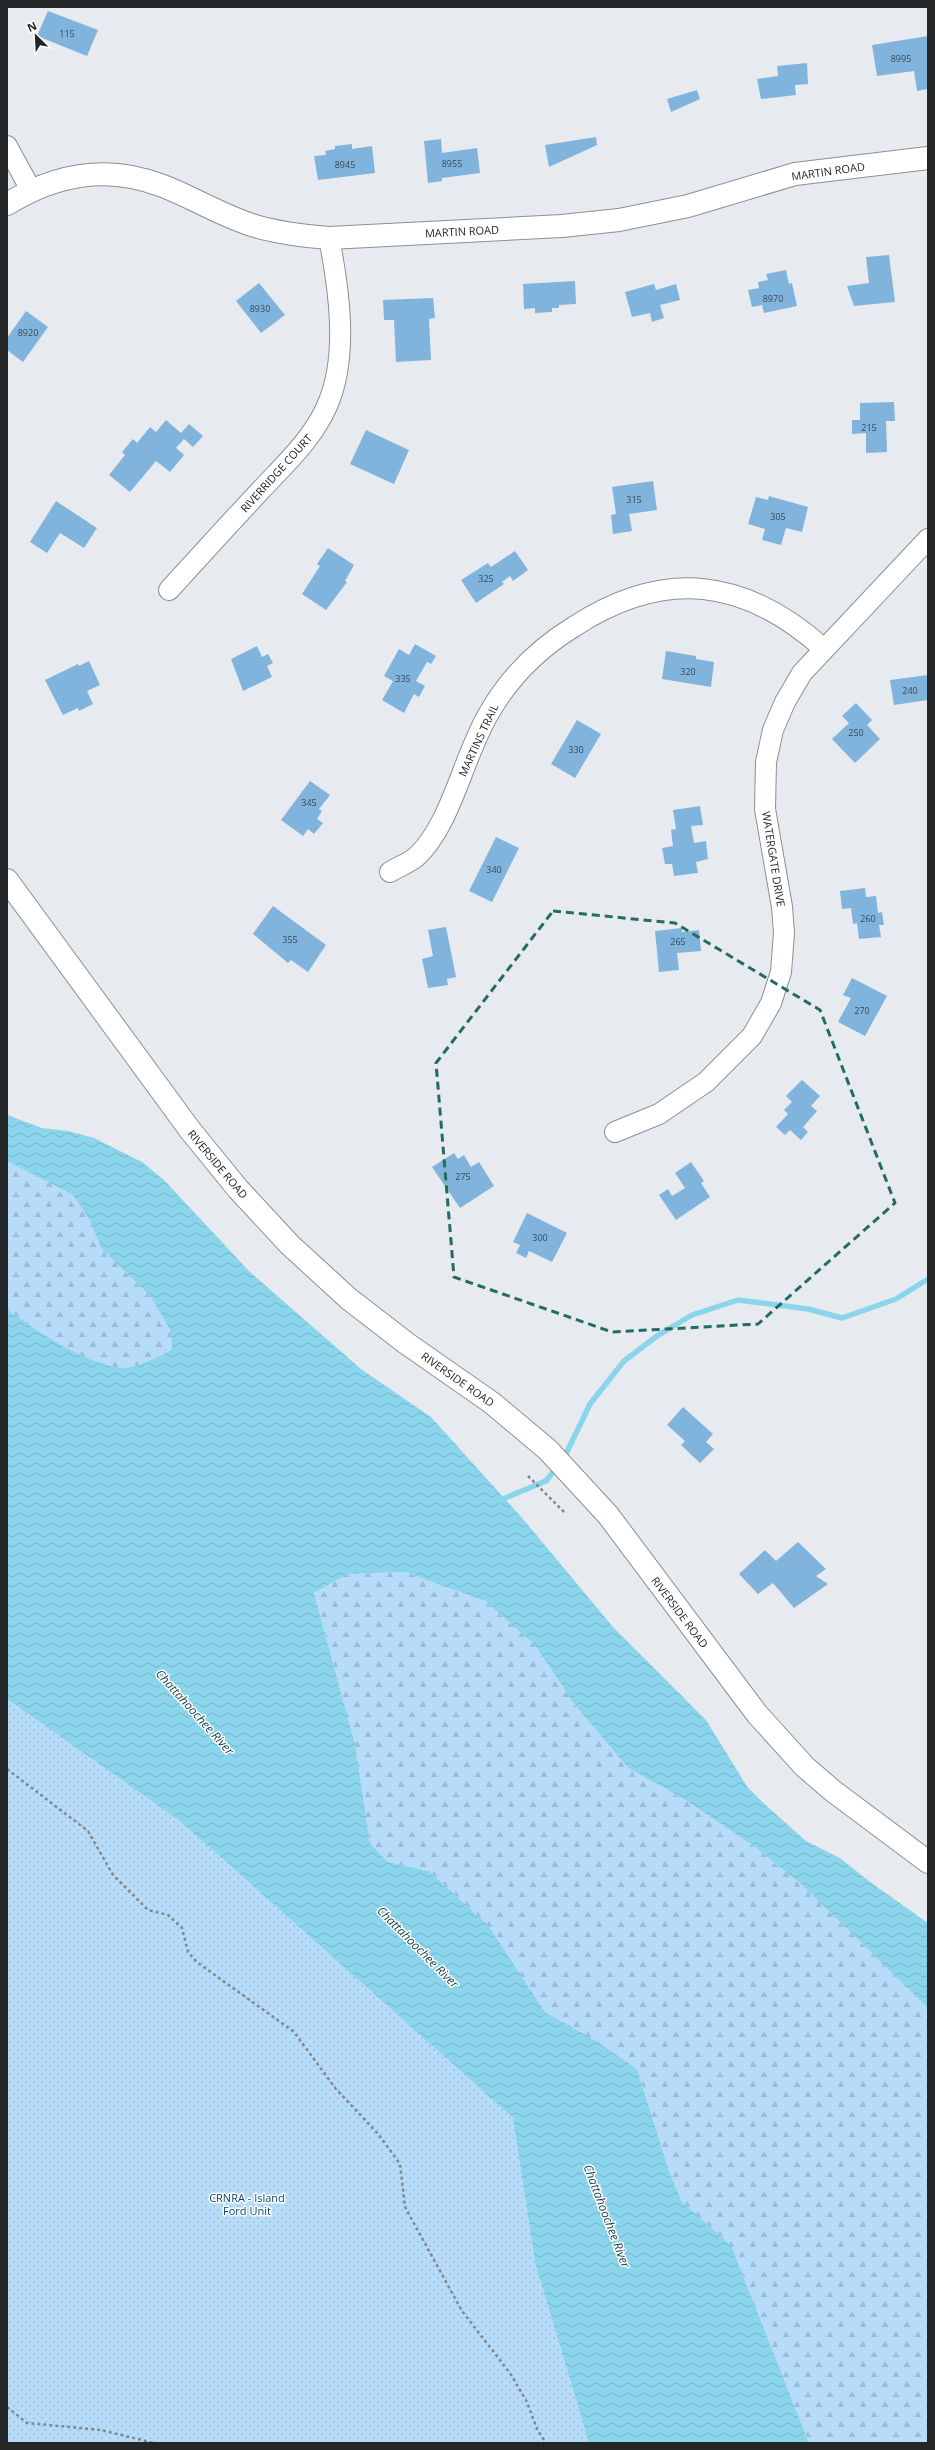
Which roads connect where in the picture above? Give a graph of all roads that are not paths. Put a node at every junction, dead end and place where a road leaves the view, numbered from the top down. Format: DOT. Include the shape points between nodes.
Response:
graph roads {
  1 [pos="7,146"];
  2 [pos="928,158"];
  3 [pos="31,190"];
  4 [pos="7,204"];
  5 [pos="329,238"];
  6 [pos="926,547"];
  7 [pos="169,590"];
  8 [pos="824,649"];
  9 [pos="390,872"];
  10 [pos="7,880"];
  11 [pos="614,1132"];
  12 [pos="928,1862"];
  1 -- 3 [label="street"];
  2 -- 5 [label="street, MARTIN ROAD" via="795,174 688,206 619,220 562,226"];
  3 -- 4 [label="street, MARTIN ROAD"];
  3 -- 5 [label="street, MARTIN ROAD" via="53,181 78,176 126,176 162,186 254,226 294,235"];
  5 -- 7 [label="street, RIVERRIDGE COURT" via="334,262 341,342 336,379 328,405 304,443"];
  6 -- 8 [label="street, WATERGATE DRIVE"];
  8 -- 9 [label="street, MARTINS TRAIL" via="802,629 774,611 744,597 717,590 657,590 627,598 598,611 548,643 511,680 488,714 434,837 415,858"];
  8 -- 11 [label="street, WATERGATE DRIVE" via="802,674 785,702 774,730 766,762 765,809 784,933 781,972 771,1003 752,1036 706,1082 659,1114"];
  10 -- 12 [label="street, RIVERSIDE ROAD" via="190,1130 238,1189 290,1245 349,1299 406,1343 492,1403 548,1450 608,1515 762,1720 805,1767"];
}
